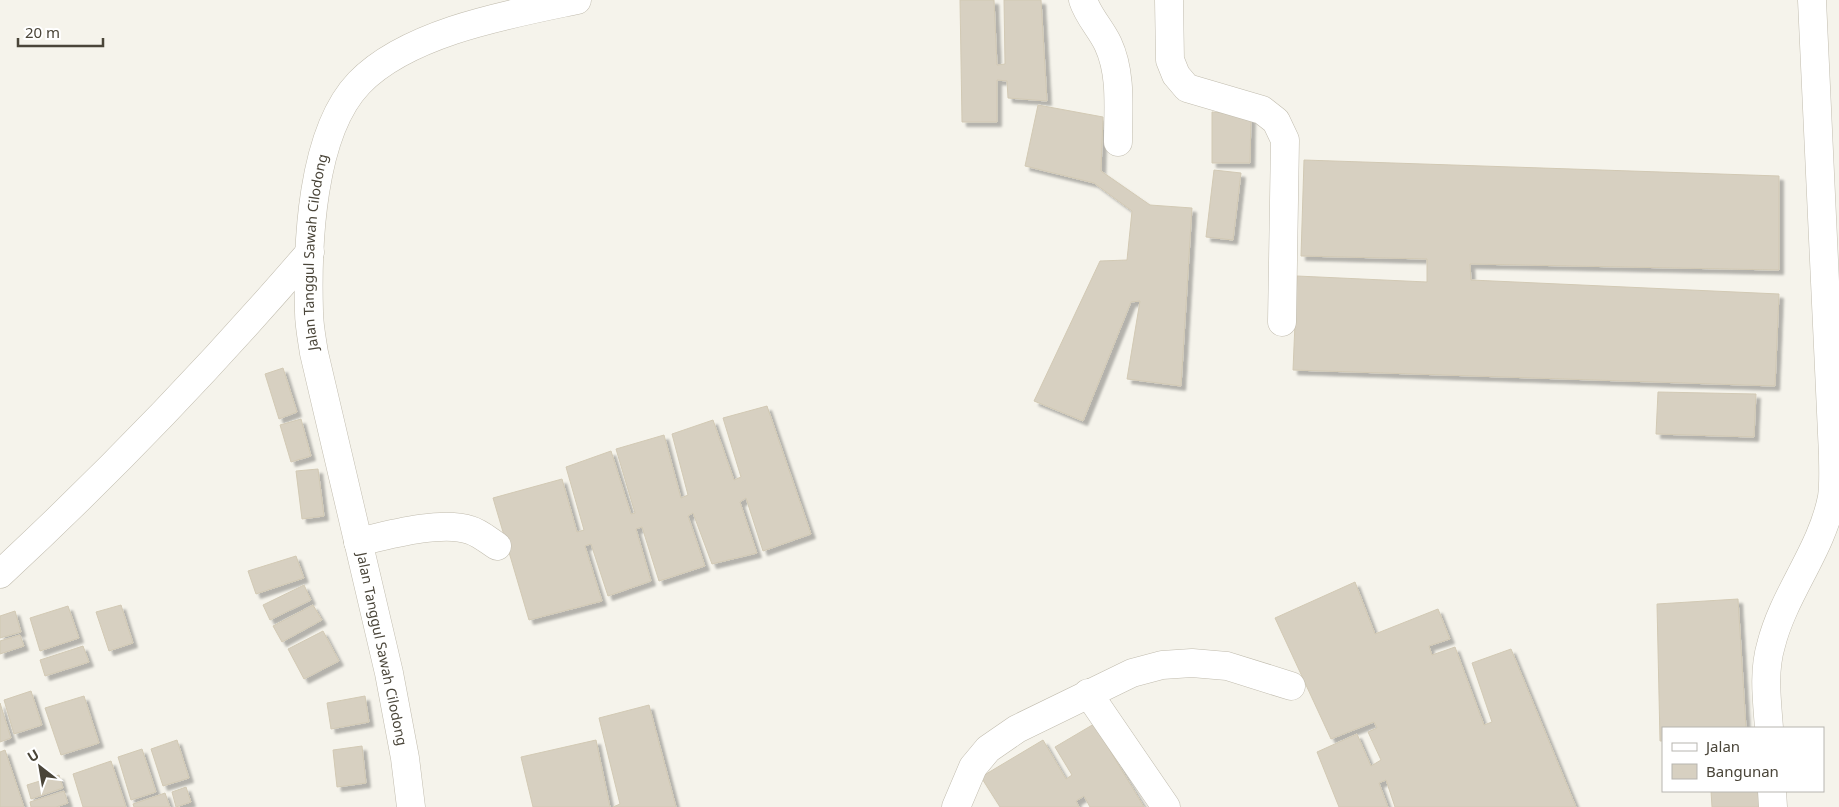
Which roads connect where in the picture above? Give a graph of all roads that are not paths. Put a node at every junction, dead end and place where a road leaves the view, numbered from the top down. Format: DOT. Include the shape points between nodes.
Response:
graph roads {
  1 [pos="577,0"];
  2 [pos="1083,0"];
  3 [pos="1169,0"];
  4 [pos="1812,0"];
  5 [pos="1118,142"];
  6 [pos="310,252"];
  7 [pos="1282,322"];
  8 [pos="366,540"];
  9 [pos="497,546"];
  10 [pos="0,574"];
  11 [pos="1291,686"];
  12 [pos="1088,693"];
  13 [pos="1768,727"];
  14 [pos="1772,792"];
  15 [pos="411,807"];
  16 [pos="956,807"];
  17 [pos="1166,807"];
  18 [pos="1773,807"];
  1 -- 6 [label="street, Jalan Tanggul Sawah Cilodong" via="464,26 386,61 360,82 343,102 323,153 313,206"];
  2 -- 5 [label="street" via="1107,42 1118,75"];
  3 -- 7 [label="street" via="1170,60 1176,75 1187,88 1262,110 1276,121 1285,140"];
  4 -- 13 [label="street" via="1834,454 1832,496 1819,536 1781,614 1770,646 1766,679"];
  6 -- 8 [label="street, Jalan Tanggul Sawah Cilodong" via="309,313 314,353"];
  6 -- 10 [label="street" via="210,363"];
  8 -- 9 [label="street" via="400,532 455,526 472,531"];
  8 -- 15 [label="street, Jalan Tanggul Sawah Cilodong" via="406,758"];
  11 -- 12 [label="street" via="1227,666 1192,663 1162,665 1132,673"];
  12 -- 16 [label="street" via="1017,729 988,749 973,766"];
  12 -- 17 [label="street"];
  14 -- 18 [label="street"];
}
